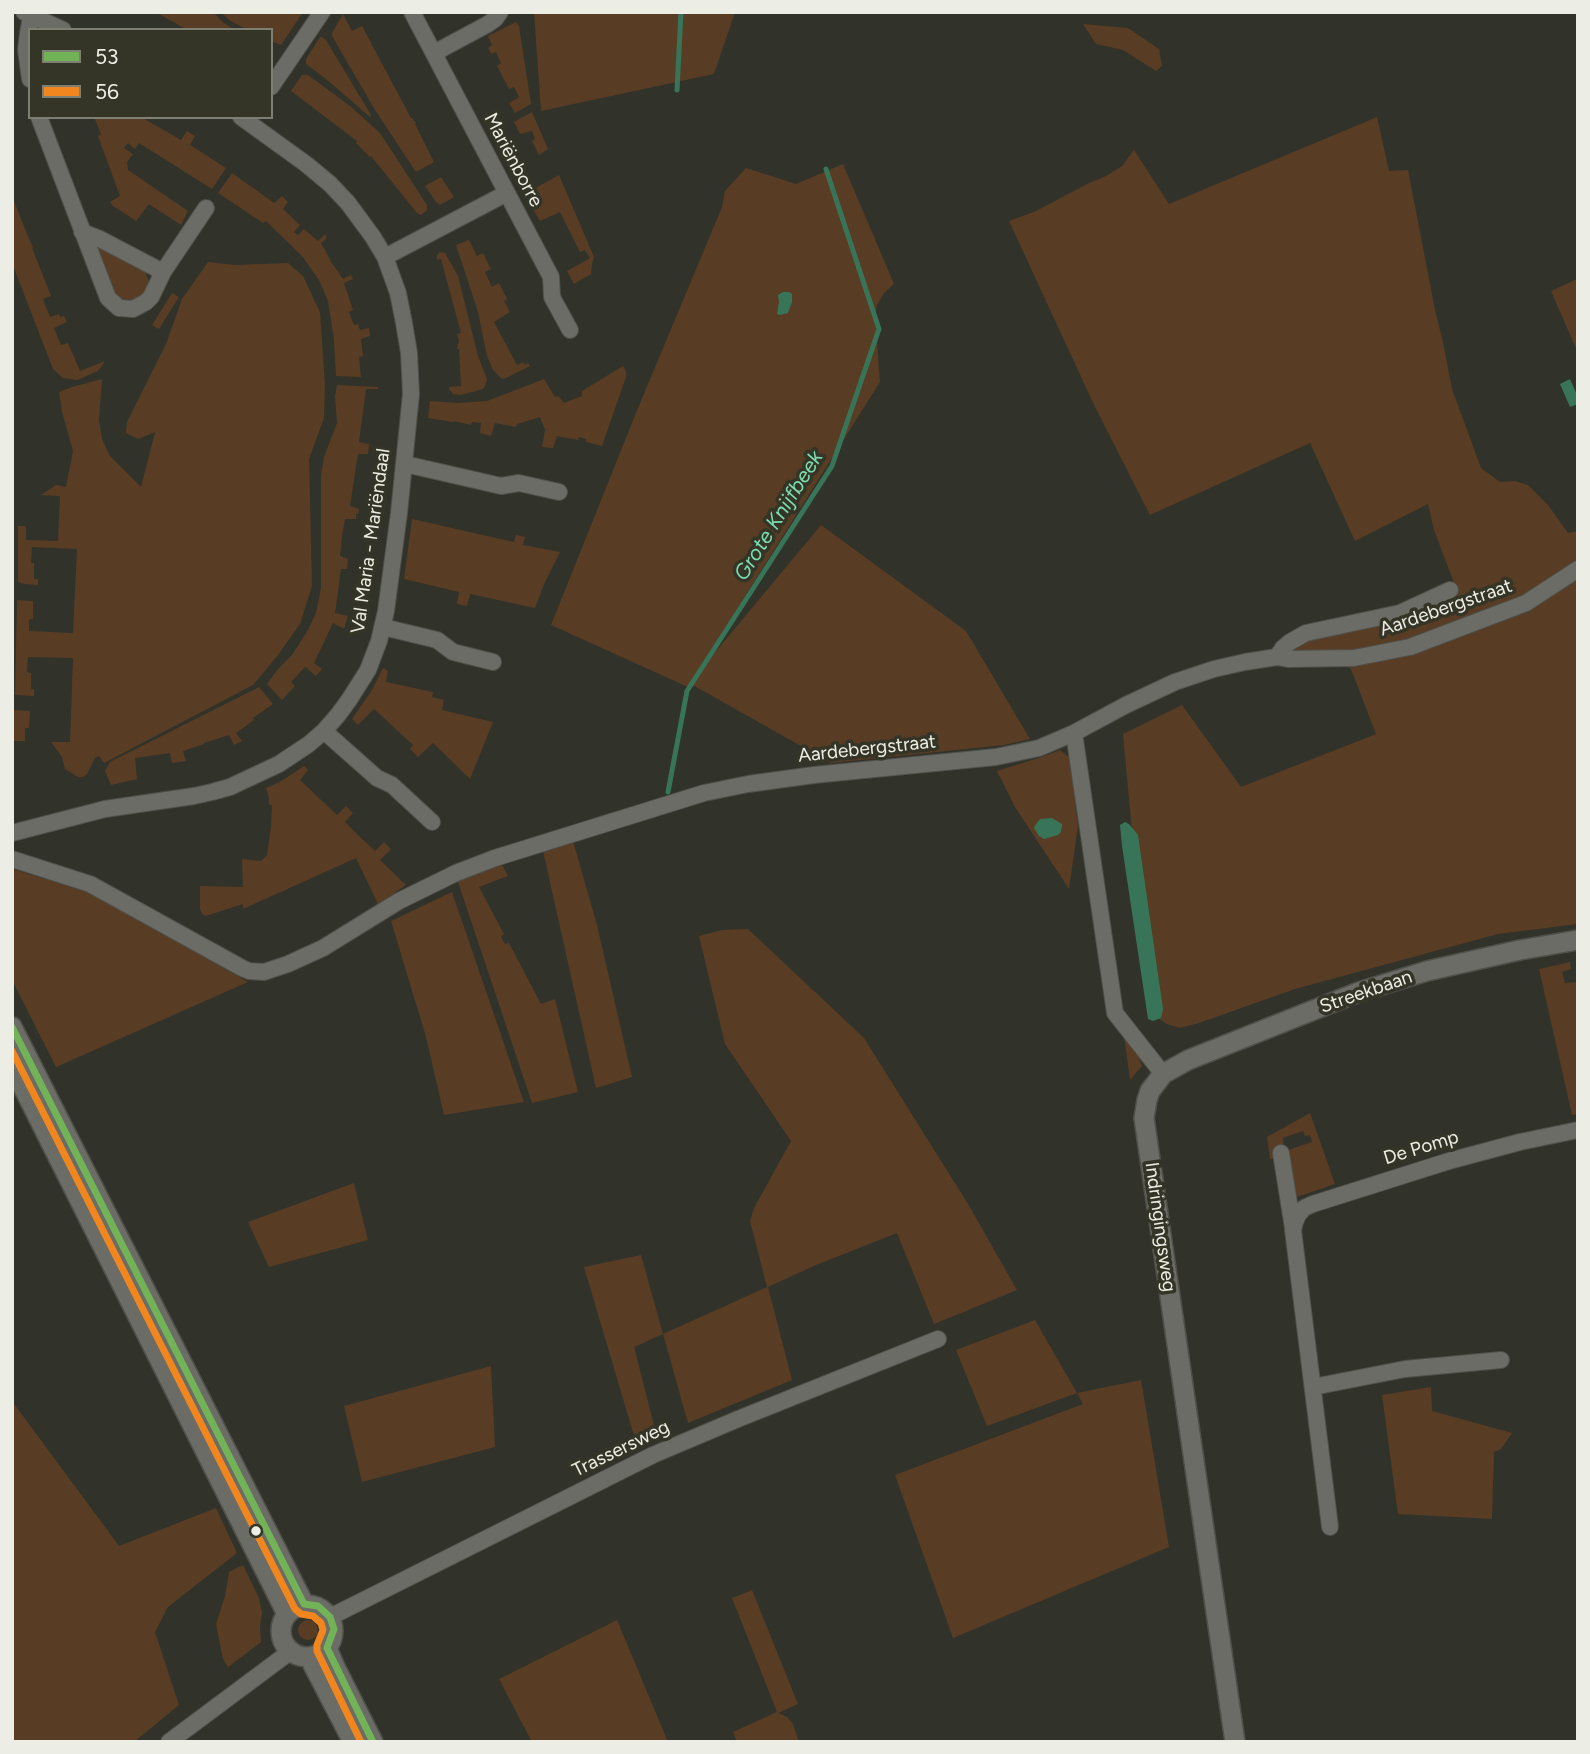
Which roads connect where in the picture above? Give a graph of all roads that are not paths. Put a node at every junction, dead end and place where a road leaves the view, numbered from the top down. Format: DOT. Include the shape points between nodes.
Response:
graph roads {
  1 [pos="322,12"];
  2 [pos="412,12"];
  3 [pos="500,12"];
  4 [pos="28,14"];
  5 [pos="59,28"];
  6 [pos="28,33"];
  7 [pos="434,53"];
  8 [pos="28,64"];
  9 [pos="273,84"];
  10 [pos="40,119"];
  11 [pos="246,119"];
  12 [pos="507,193"];
  13 [pos="206,208"];
  14 [pos="82,232"];
  15 [pos="385,257"];
  16 [pos="163,272"];
  17 [pos="570,330"];
  18 [pos="405,464"];
  19 [pos="559,492"];
  20 [pos="1578,569"];
  21 [pos="1450,590"];
  22 [pos="383,627"];
  23 [pos="1277,657"];
  24 [pos="494,662"];
  25 [pos="324,731"];
  26 [pos="1074,733"];
  27 [pos="432,822"];
  28 [pos="12,833"];
  29 [pos="12,859"];
  30 [pos="1578,940"];
  31 [pos="12,1027"];
  32 [pos="12,1065"];
  33 [pos="1163,1074"];
  34 [pos="1578,1130"];
  35 [pos="1281,1153"];
  36 [pos="1293,1230"];
  37 [pos="938,1339"];
  38 [pos="1501,1360"];
  39 [pos="1313,1387"];
  40 [pos="1330,1527"];
  41 [pos="295,1609"];
  42 [pos="330,1617"];
  43 [pos="327,1648"];
  44 [pos="300,1654"];
  45 [pos="169,1742"];
  46 [pos="353,1742"];
  47 [pos="373,1742"];
  48 [pos="1235,1742"];
  1 -- 9 [label="street"];
  2 -- 7 [label="street, Mariënborre"];
  3 -- 7 [label="street" via="488,24"];
  4 -- 5 [label="street"];
  6 -- 8 [label="street"];
  7 -- 12 [label="street, Mariënborre"];
  10 -- 14 [label="street"];
  11 -- 15 [label="street, Val Maria - Mariëndaal" via="330,184 358,215"];
  12 -- 15 [label="street"];
  12 -- 17 [label="street, Mariënborre" via="551,277 552,297"];
  13 -- 16 [label="street"];
  14 -- 16 [label="street"];
  14 -- 16 [label="street" via="108,299 119,308 133,309 146,302"];
  15 -- 18 [label="street, Val Maria - Mariëndaal" via="401,306 411,373"];
  18 -- 19 [label="street" via="501,486 519,483"];
  18 -- 22 [label="street, Val Maria - Mariëndaal"];
  20 -- 23 [label="street, Aardebergstraat" via="1526,603 1410,647 1354,658"];
  21 -- 23 [label="street, Aardebergstraat" via="1399,613 1306,633"];
  22 -- 24 [label="street" via="438,640 453,652"];
  22 -- 25 [label="street, Val Maria - Mariëndaal" via="368,670"];
  23 -- 26 [label="street, Aardebergstraat" via="1192,676"];
  25 -- 27 [label="street"];
  25 -- 28 [label="street, Val Maria - Mariëndaal" via="279,765 230,787 105,809"];
  26 -- 29 [label="street, Aardebergstraat" via="1040,748 996,757 814,775 704,793 456,873 399,901 323,948 273,970 242,968 107,892"];
  26 -- 33 [label="street" via="1115,1013"];
  30 -- 33 [label="street, Streekbaan" via="1393,981 1200,1055"];
  31 -- 41 [label="street"];
  32 -- 41 [label="street"];
  33 -- 48 [label="street, Indringingsweg" via="1150,1091 1144,1118"];
  34 -- 36 [label="street, De Pomp" via="1483,1151 1312,1204 1298,1215"];
  35 -- 36 [label="street"];
  36 -- 39 [label="street"];
  37 -- 42 [label="street, Trassersweg" via="653,1455"];
  38 -- 39 [label="street" via="1405,1369"];
  39 -- 40 [label="street"];
  41 -- 42 [label="street" via="318,1606"];
  41 -- 44 [label="street" via="281,1626 281,1633"];
  42 -- 43 [label="street" via="334,1629"];
  43 -- 44 [label="street" via="319,1654"];
  43 -- 47 [label="street"];
  44 -- 45 [label="street"];
  44 -- 46 [label="street"];
}
